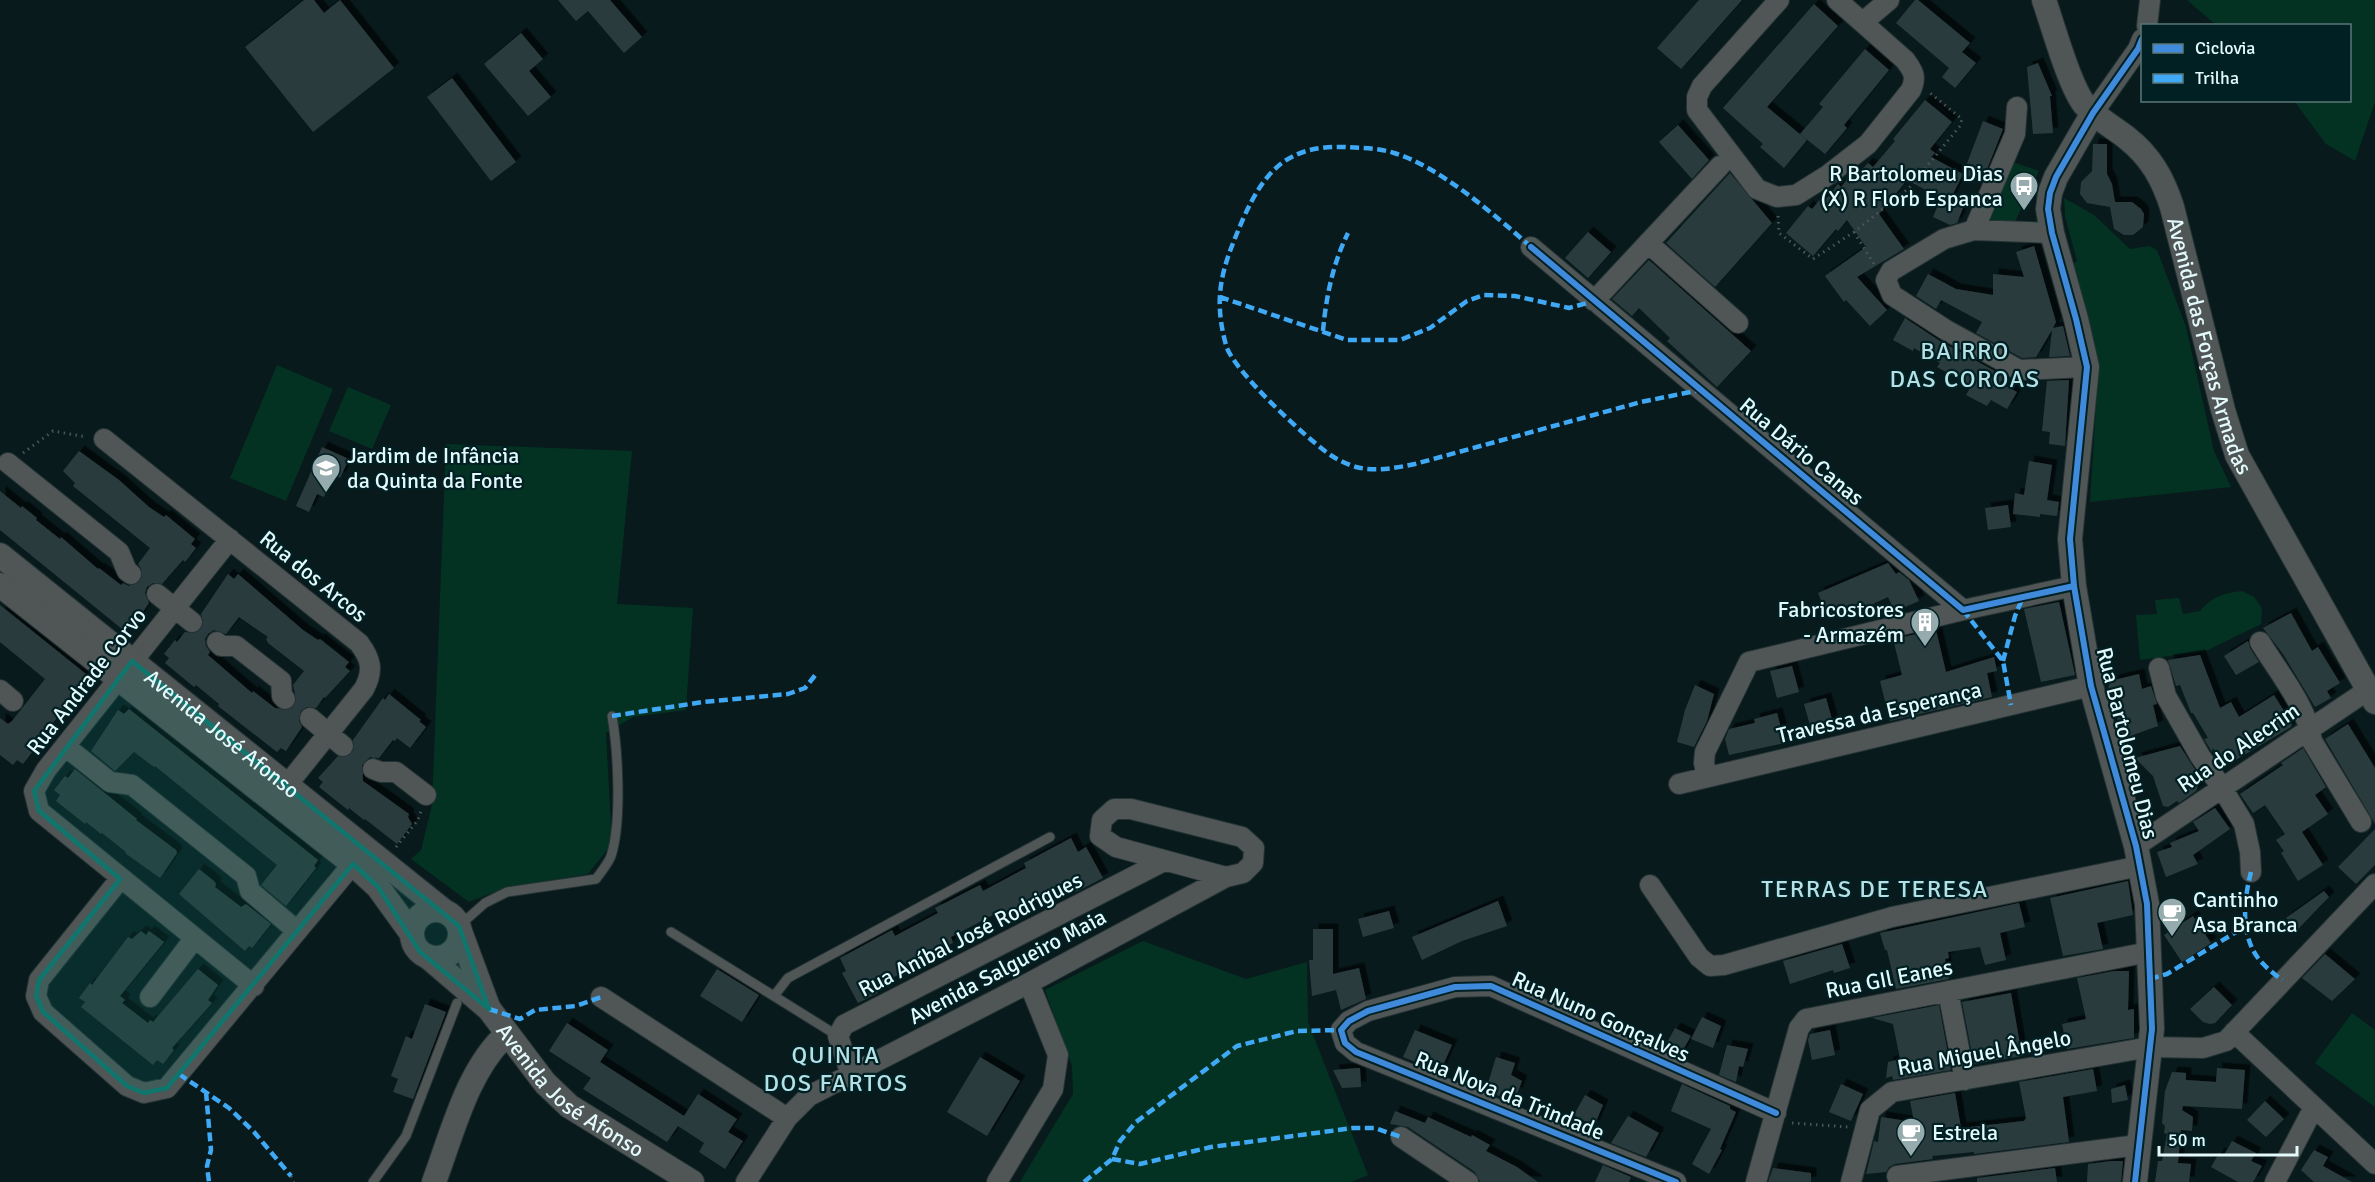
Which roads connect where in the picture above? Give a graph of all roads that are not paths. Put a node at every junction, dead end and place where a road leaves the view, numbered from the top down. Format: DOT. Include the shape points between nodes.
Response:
graph roads {
  1 [pos="1779,0"];
  2 [pos="1837,0"];
  3 [pos="1889,0"];
  4 [pos="2044,0"];
  5 [pos="2150,0"];
  6 [pos="1863,22"];
  7 [pos="2147,24"];
  8 [pos="2141,42"];
  9 [pos="2017,107"];
  10 [pos="2093,113"];
  11 [pos="1720,166"];
  12 [pos="1974,230"];
  13 [pos="2052,233"];
  14 [pos="1648,243"];
  15 [pos="1532,247"];
  16 [pos="1594,301"];
  17 [pos="1738,322"];
  18 [pos="2087,367"];
  19 [pos="104,439"];
  20 [pos="8,463"];
  21 [pos="230,539"];
  22 [pos="0,555"];
  23 [pos="131,574"];
  24 [pos="0,585"];
  25 [pos="2074,586"];
  26 [pos="157,594"];
  27 [pos="174,608"];
  28 [pos="1964,610"];
  29 [pos="192,622"];
  30 [pos="217,642"];
  31 [pos="2260,642"];
  32 [pos="2159,668"];
  33 [pos="125,670"];
  34 [pos="2091,686"];
  35 [pos="2371,696"];
  36 [pos="285,699"];
  37 [pos="612,716"];
  38 [pos="310,718"];
  39 [pos="2310,727"];
  40 [pos="329,733"];
  41 [pos="65,746"];
  42 [pos="344,746"];
  43 [pos="373,769"];
  44 [pos="1707,777"];
  45 [pos="1679,784"];
  46 [pos="287,785"];
  47 [pos="2222,788"];
  48 [pos="426,795"];
  49 [pos="2361,822"];
  50 [pos="1050,837"];
  51 [pos="2138,856"];
  52 [pos="368,858"];
  53 [pos="1164,861"];
  54 [pos="2251,872"];
  55 [pos="1226,878"];
  56 [pos="120,879"];
  57 [pos="2375,884"];
  58 [pos="1650,885"];
  59 [pos="455,924"];
  60 [pos="297,931"];
  61 [pos="671,932"];
  62 [pos="412,934"];
  63 [pos="194,939"];
  64 [pos="2149,952"];
  65 [pos="427,956"];
  66 [pos="1029,983"];
  67 [pos="254,986"];
  68 [pos="1948,991"];
  69 [pos="774,996"];
  70 [pos="150,997"];
  71 [pos="601,997"];
  72 [pos="457,1003"];
  73 [pos="489,1009"];
  74 [pos="1341,1030"];
  75 [pos="2234,1032"];
  76 [pos="507,1034"];
  77 [pos="838,1036"];
  78 [pos="2150,1047"];
  79 [pos="851,1075"];
  80 [pos="1965,1080"];
  81 [pos="2314,1107"];
  82 [pos="1775,1117"];
  83 [pos="787,1118"];
  84 [pos="1401,1137"];
  85 [pos="2138,1145"];
  86 [pos="2375,1164"];
  87 [pos="1897,1176"];
  88 [pos="373,1182"];
  89 [pos="434,1182"];
  90 [pos="692,1182"];
  91 [pos="746,1182"];
  92 [pos="998,1182"];
  93 [pos="1468,1182"];
  94 [pos="1677,1182"];
  95 [pos="1756,1182"];
  96 [pos="1851,1182"];
  97 [pos="2135,1182"];
  98 [pos="2275,1182"];
  1 -- 6 [label="street" via="1702,86 1697,97 1698,110 1757,189 1778,196 1796,195 1869,144 1911,90 1914,72"];
  2 -- 6 [label="street"];
  3 -- 6 [label="street"];
  4 -- 10 [label="street, Avenida das Forças Armadas" via="2074,85"];
  5 -- 7 [label="street"];
  8 -- 10 [label="street"];
  9 -- 12 [label="street" via="2015,134"];
  10 -- 13 [label="street, Rua Bartolomeu Dias" via="2050,193"];
  10 -- 35 [label="street, Avenida das Forças Armadas" via="2144,152 2161,177 2237,455"];
  11 -- 14 [label="street"];
  12 -- 13 [label="street"];
  12 -- 18 [label="street" via="1944,239 1891,270 1886,280 1892,295 2019,370"];
  13 -- 18 [label="street, Rua Bartolomeu Dias"];
  14 -- 16 [label="street"];
  14 -- 17 [label="street"];
  15 -- 16 [label="street, Rua Dário Canas"];
  16 -- 28 [label="street, Rua Dário Canas"];
  18 -- 25 [label="street, Rua Bartolomeu Dias" via="2070,538"];
  19 -- 21 [label="street, Rua dos Arcos"];
  20 -- 23 [label="street" via="119,552"];
  21 -- 27 [label="street, Rua Andrade Corvo"];
  21 -- 40 [label="street, Rua dos Arcos" via="366,652 370,677"];
  22 -- 33 [label="street, Avenida José Afonso"];
  24 -- 33 [label="street, Avenida José Afonso"];
  25 -- 28 [label="street"];
  25 -- 34 [label="street, Rua Bartolomeu Dias"];
  26 -- 27 [label="street"];
  27 -- 29 [label="street"];
  27 -- 33 [label="street, Rua Andrade Corvo"];
  28 -- 44 [label="street" via="1749,662 1705,752"];
  30 -- 36 [label="street" via="221,646 236,646 281,681"];
  31 -- 39 [label="street"];
  32 -- 47 [label="street" via="2166,696"];
  33 -- 41 [label="street, Rua Andrade Corvo"];
  33 -- 46 [label="street, Avenida José Afonso"];
  33 -- 52 [label="street, Avenida José Afonso"];
  34 -- 44 [label="street, Travessa da Esperança"];
  34 -- 51 [label="street, Rua Bartolomeu Dias"];
  35 -- 39 [label="street, Rua do Alecrim"];
  37 -- 59 [label="lane" via="617,836 610,859 596,879 507,892"];
  38 -- 40 [label="street"];
  39 -- 47 [label="street, Rua do Alecrim"];
  39 -- 49 [label="street" via="2312,741"];
  40 -- 42 [label="street"];
  40 -- 46 [label="street, Rua dos Arcos"];
  41 -- 56 [label="street, Rua Andrade Corvo" via="34,791 39,812"];
  41 -- 60 [label="street" via="110,782 132,785 246,876 250,891"];
  43 -- 48 [label="street" via="396,772"];
  44 -- 45 [label="street, Travessa da Esperança"];
  46 -- 52 [label="street, Avenida José Afonso"];
  47 -- 51 [label="street, Rua do Alecrim"];
  47 -- 54 [label="street" via="2244,824"];
  50 -- 69 [label="lane" via="788,978"];
  51 -- 58 [label="street" via="1892,917 1717,966 1710,966 1699,957"];
  51 -- 64 [label="street, Rua Bartolomeu Dias" via="2147,904"];
  52 -- 59 [label="street, Avenida José Afonso"];
  52 -- 60 [label="street"];
  52 -- 62 [label="street, Avenida José Afonso" via="378,886"];
  53 -- 55 [label="street, Avenida Salgueiro Maia"];
  53 -- 55 [label="street, Avenida Salgueiro Maia" via="1116,847 1100,836 1102,820 1114,809 1131,809 1242,837 1254,848 1253,863 1243,873"];
  53 -- 77 [label="street, Rua Aníbal José Rodrigues" via="844,1025"];
  55 -- 66 [label="street, Avenida Salgueiro Maia"];
  56 -- 63 [label="street, Rua Andrade Corvo"];
  56 -- 67 [label="street" via="45,970 36,996 43,1012 128,1086 144,1093 167,1088"];
  57 -- 75 [label="street, Rua Miguel Ângelo"];
  59 -- 62 [label="street" via="436,910 422,914"];
  59 -- 65 [label="street" via="459,941 450,954"];
  59 -- 73 [label="street, Avenida José Afonso"];
  60 -- 67 [label="street"];
  61 -- 69 [label="lane"];
  62 -- 65 [label="street" via="416,947"];
  63 -- 67 [label="street, Rua Andrade Corvo"];
  63 -- 70 [label="street"];
  64 -- 68 [label="street, Rua GIl Eanes"];
  64 -- 78 [label="street, Rua Bartolomeu Dias"];
  65 -- 73 [label="street, Avenida José Afonso"];
  66 -- 79 [label="street, Avenida Salgueiro Maia"];
  66 -- 92 [label="street" via="1058,1054 1053,1089"];
  68 -- 80 [label="street"];
  68 -- 82 [label="street, Rua GIl Eanes" via="1806,1019 1799,1029"];
  69 -- 77 [label="lane"];
  71 -- 83 [label="street"];
  72 -- 88 [label="lane" via="406,1136"];
  73 -- 76 [label="street, Avenida José Afonso"];
  74 -- 82 [label="street, Rua Nuno Gonçalves" via="1368,1011 1455,987 1491,987"];
  74 -- 94 [label="street, Rua Nova da Trindade" via="1346,1043 1356,1052"];
  75 -- 78 [label="street, Rua Miguel Ângelo" via="2226,1041 2203,1048"];
  75 -- 81 [label="street"];
  76 -- 89 [label="street" via="491,1051 469,1090"];
  76 -- 90 [label="street, Avenida José Afonso" via="545,1083 569,1106"];
  77 -- 79 [label="street"];
  78 -- 80 [label="street, Rua Miguel Ângelo"];
  78 -- 85 [label="street, Rua Bartolomeu Dias"];
  79 -- 83 [label="street, Avenida Salgueiro Maia" via="809,1096"];
  80 -- 96 [label="street, Rua Miguel Ângelo" via="1892,1092 1870,1110"];
  81 -- 86 [label="street"];
  81 -- 98 [label="street"];
  82 -- 95 [label="street, Rua GIl Eanes"];
  83 -- 91 [label="street, Avenida Salgueiro Maia"];
  84 -- 93 [label="street"];
  85 -- 87 [label="street"];
  85 -- 97 [label="street, Rua Bartolomeu Dias"];
}
